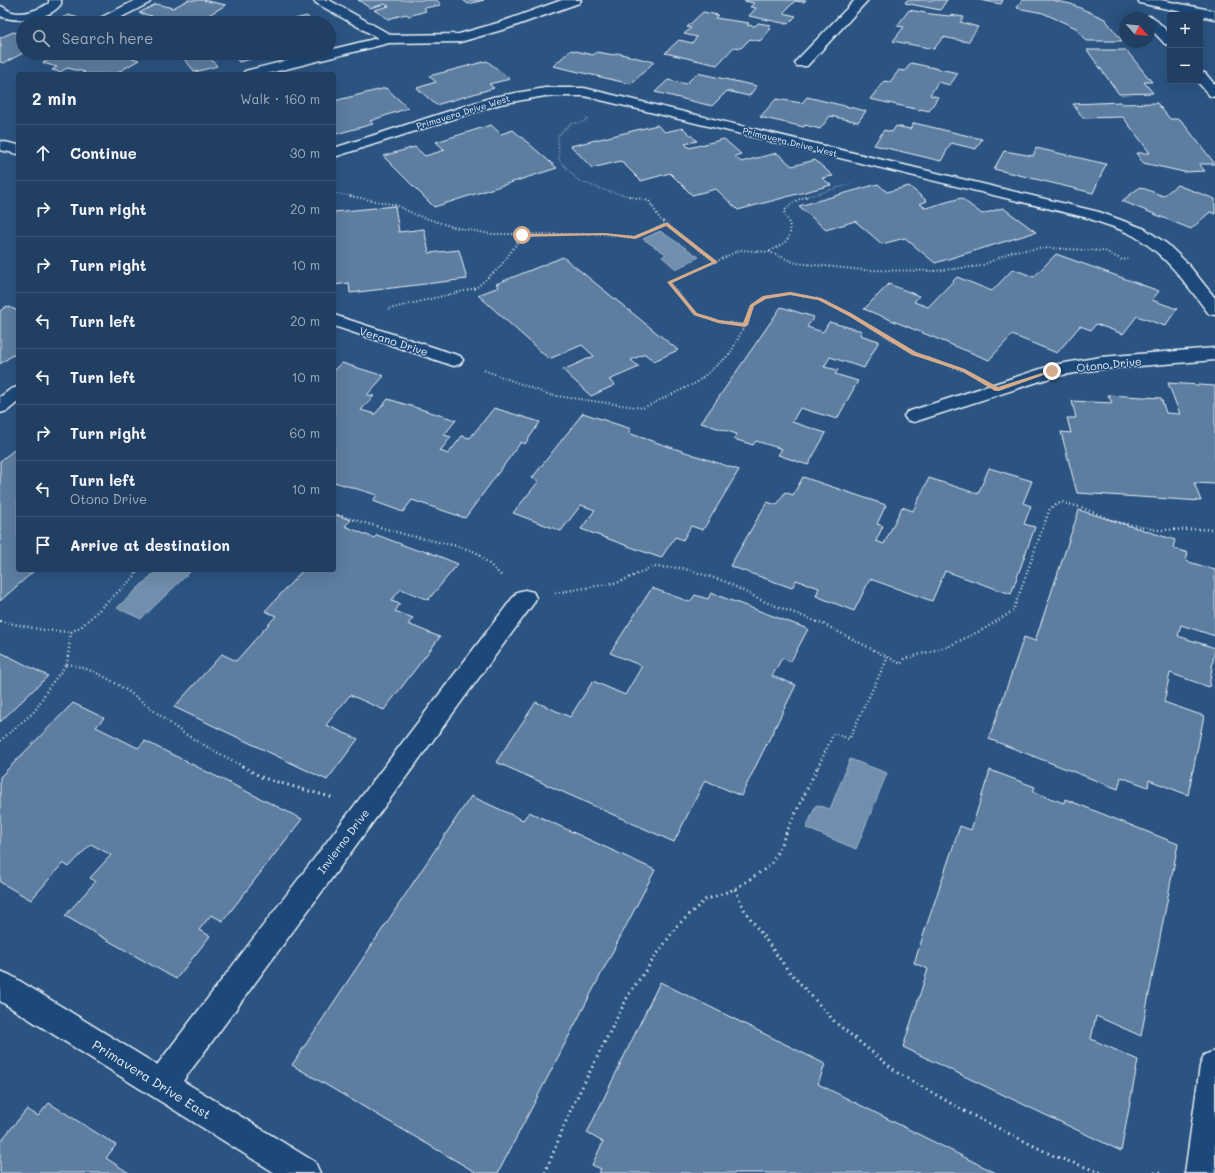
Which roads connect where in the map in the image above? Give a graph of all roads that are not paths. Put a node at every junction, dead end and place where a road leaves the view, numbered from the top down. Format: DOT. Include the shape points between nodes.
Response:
graph roads {
  1 [pos="55,0"];
  2 [pos="145,0"];
  3 [pos="320,0"];
  4 [pos="575,0"];
  5 [pos="862,0"];
  6 [pos="2,4"];
  7 [pos="1142,11"];
  8 [pos="1215,15"];
  9 [pos="114,16"];
  10 [pos="389,38"];
  11 [pos="1167,38"];
  12 [pos="336,52"];
  13 [pos="304,60"];
  14 [pos="802,63"];
  15 [pos="258,72"];
  16 [pos="1203,79"];
  17 [pos="1215,93"];
  18 [pos="0,145"];
  19 [pos="16,149"];
  20 [pos="336,152"];
  21 [pos="1215,310"];
  22 [pos="336,321"];
  23 [pos="1215,354"];
  24 [pos="454,360"];
  25 [pos="16,395"];
  26 [pos="0,407"];
  27 [pos="914,416"];
  28 [pos="525,598"];
  29 [pos="0,986"];
  30 [pos="1215,1066"];
  31 [pos="161,1085"];
  32 [pos="304,1173"];
  33 [pos="1201,1173"];
  1 -- 6 [label="street" via="51,8 29,15 5,14"];
  2 -- 9 [label="street"];
  3 -- 10 [label="street"];
  4 -- 10 [label="street" via="506,25 460,38"];
  5 -- 14 [label="street"];
  7 -- 8 [label="street"];
  7 -- 11 [label="street"];
  10 -- 12 [label="street"];
  13 -- 15 [label="street"];
  16 -- 17 [label="street"];
  18 -- 19 [label="street"];
  20 -- 21 [label="street, Primavera Drive West" via="498,100 545,92 584,92 1093,215 1138,232 1162,248 1186,271"];
  22 -- 24 [label="street, Verano Drive"];
  23 -- 27 [label="street, Otono Drive" via="1087,365 1052,371"];
  25 -- 26 [label="street"];
  28 -- 31 [label="street, Invierno Drive"];
  29 -- 31 [label="street, Primavera Drive East"];
  30 -- 33 [label="street"];
  31 -- 32 [label="street, Primavera Drive East"];
}
